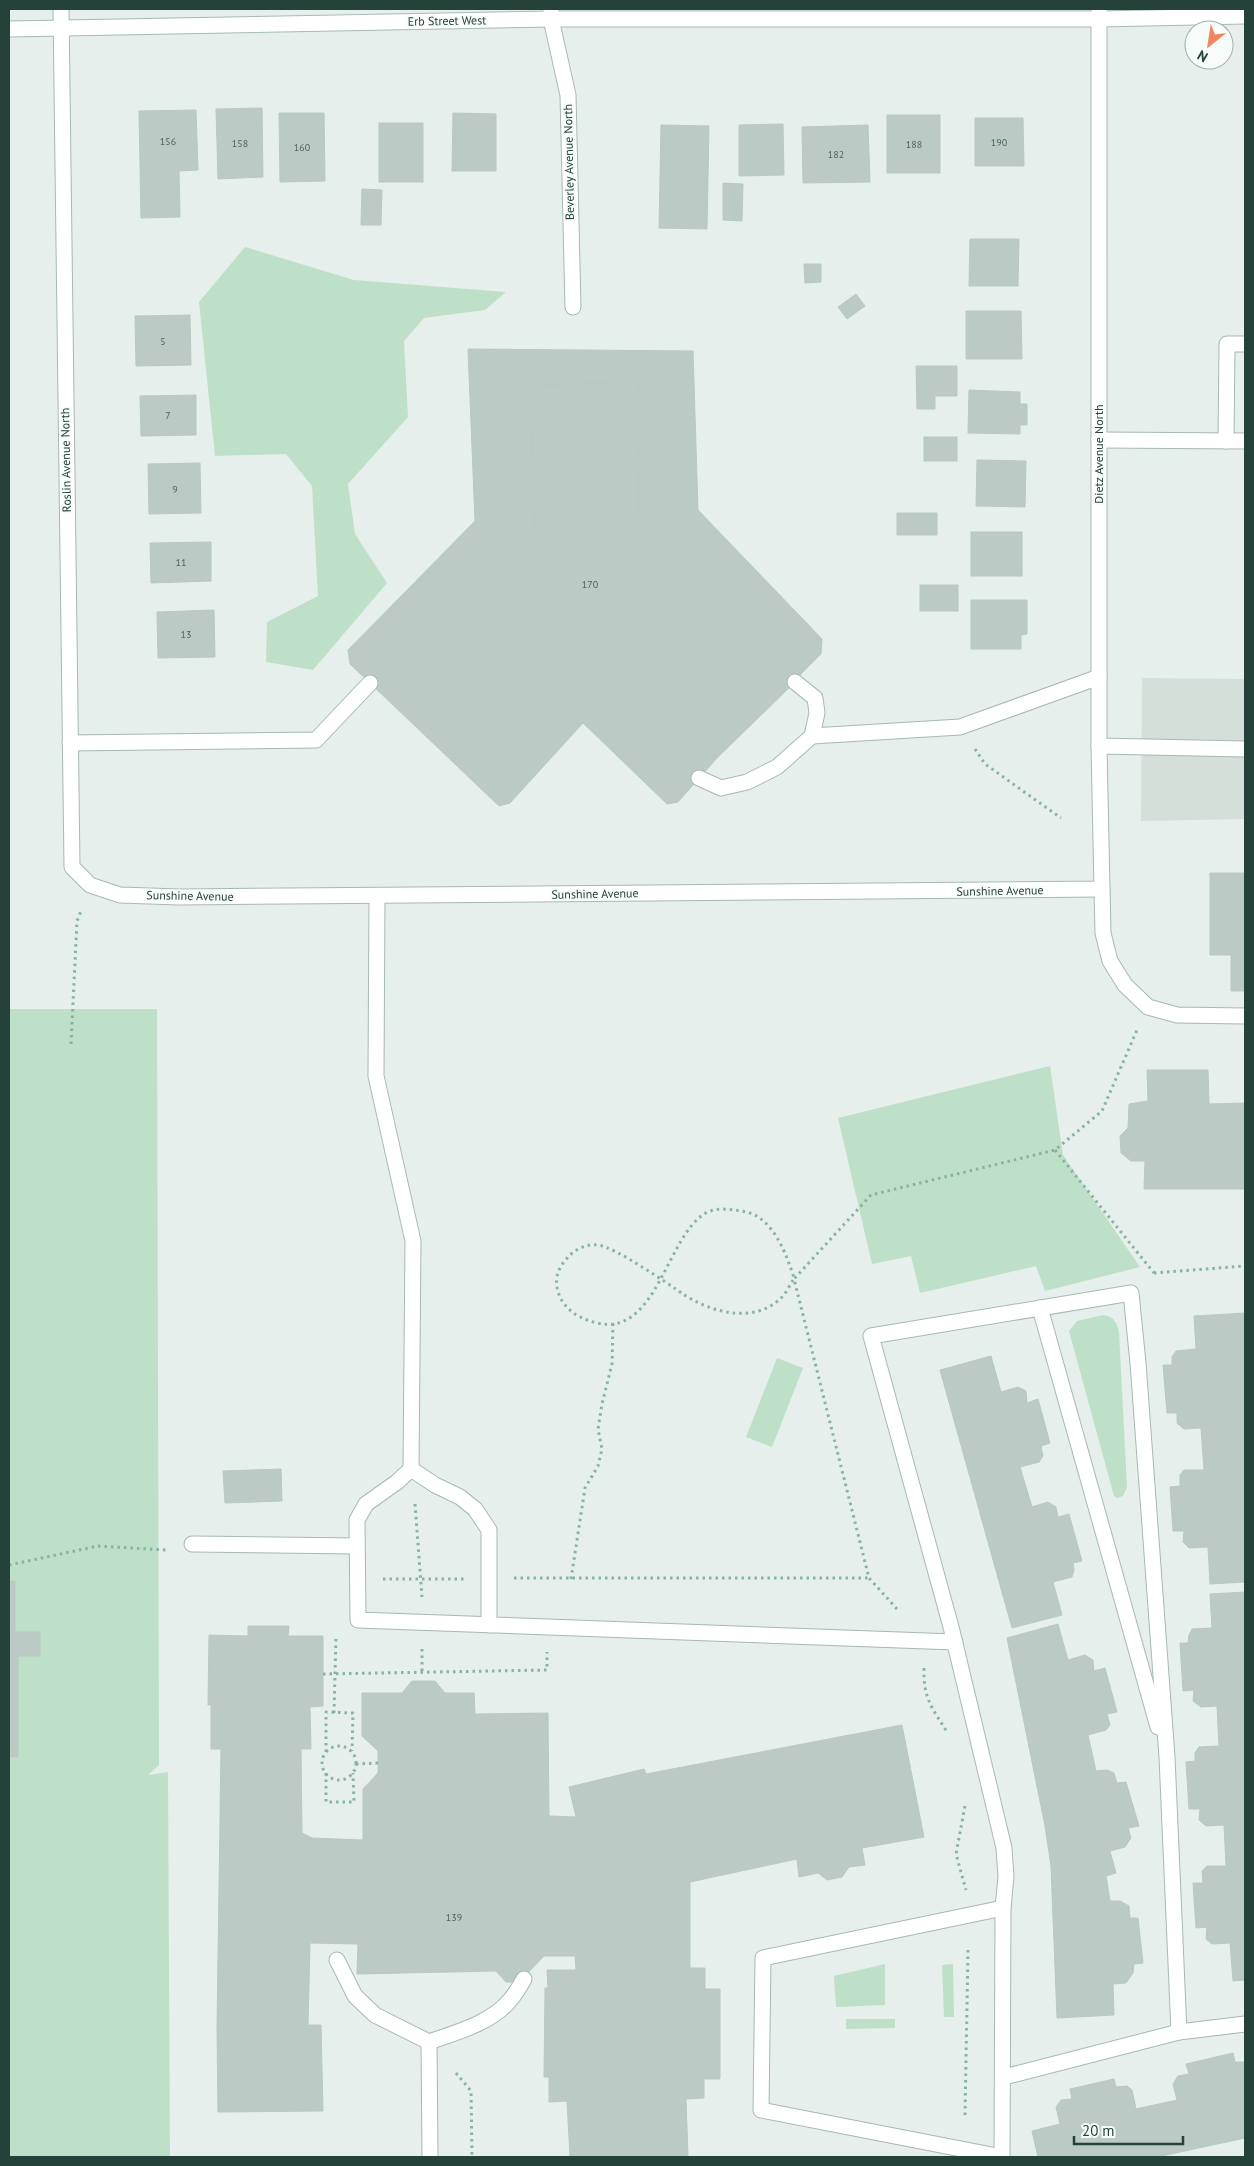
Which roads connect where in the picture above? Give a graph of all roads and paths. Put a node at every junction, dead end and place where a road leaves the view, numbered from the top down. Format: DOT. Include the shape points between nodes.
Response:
graph roads {
  1 [pos="61,9"];
  2 [pos="551,14"];
  3 [pos="1099,14"];
  4 [pos="1245,16"];
  5 [pos="61,29"];
  6 [pos="9,30"];
  7 [pos="573,307"];
  8 [pos="1245,344"];
  9 [pos="1099,440"];
  10 [pos="1226,441"];
  11 [pos="1245,441"];
  12 [pos="1099,677"];
  13 [pos="795,682"];
  14 [pos="370,683"];
  15 [pos="960,727"];
  16 [pos="812,736"];
  17 [pos="70,742"];
  18 [pos="1099,746"];
  19 [pos="1245,749"];
  20 [pos="699,778"];
  21 [pos="1061,818"];
  22 [pos="90,885"];
  23 [pos="1102,889"];
  24 [pos="377,896"];
  25 [pos="1148,1007"];
  26 [pos="1245,1016"];
  27 [pos="71,1044"];
  28 [pos="1055,1150"];
  29 [pos="1245,1266"];
  30 [pos="1154,1273"];
  31 [pos="660,1279"];
  32 [pos="794,1279"];
  33 [pos="1130,1293"];
  34 [pos="1040,1308"];
  35 [pos="613,1323"];
  36 [pos="411,1469"];
  37 [pos="192,1544"];
  38 [pos="357,1546"];
  39 [pos="9,1565"];
  40 [pos="504,1578"];
  41 [pos="571,1578"];
  42 [pos="869,1578"];
  43 [pos="379,1579"];
  44 [pos="470,1579"];
  45 [pos="422,1580"];
  46 [pos="897,1609"];
  47 [pos="423,1622"];
  48 [pos="489,1625"];
  49 [pos="547,1627"];
  50 [pos="955,1642"];
  51 [pos="924,1662"];
  52 [pos="422,1671"];
  53 [pos="323,1674"];
  54 [pos="950,1740"];
  55 [pos="326,1752"];
  56 [pos="352,1752"];
  57 [pos="1167,1757"];
  58 [pos="378,1763"];
  59 [pos="356,1764"];
  60 [pos="353,1772"];
  61 [pos="326,1774"];
  62 [pos="966,1800"];
  63 [pos="968,1897"];
  64 [pos="1003,1908"];
  65 [pos="968,1950"];
  66 [pos="338,1960"];
  67 [pos="524,1980"];
  68 [pos="1245,2024"];
  69 [pos="1179,2032"];
  70 [pos="429,2042"];
  71 [pos="1004,2077"];
  72 [pos="965,2115"];
  73 [pos="430,2157"];
  74 [pos="472,2157"];
  75 [pos="1002,2157"];
  1 -- 5 [label="street, Roslin Avenue North"];
  2 -- 3 [label="street, Erb Street West"];
  2 -- 5 [label="street, Erb Street West"];
  2 -- 7 [label="street, Beverley Avenue North" via="568,95"];
  3 -- 4 [label="street, Erb Street West"];
  3 -- 9 [label="street, Dietz Avenue North"];
  5 -- 6 [label="street, Erb Street West"];
  5 -- 17 [label="street, Roslin Avenue North"];
  8 -- 10 [label="street" via="1227,344"];
  9 -- 10 [label="street"];
  9 -- 12 [label="street, Dietz Avenue North"];
  10 -- 11 [label="street"];
  12 -- 15 [label="street"];
  12 -- 18 [label="street, Dietz Avenue North"];
  13 -- 16 [label="street" via="815,698 818,712"];
  14 -- 17 [label="street" via="316,740"];
  15 -- 16 [label="street"];
  15 -- 21 [label="path" via="985,764"];
  16 -- 20 [label="street" via="777,767 747,782 720,788"];
  17 -- 22 [label="street, Roslin Avenue North" via="72,866"];
  18 -- 19 [label="street"];
  18 -- 23 [label="street, Dietz Avenue North"];
  22 -- 24 [label="street, Sunshine Avenue" via="120,895"];
  22 -- 27 [label="path" via="77,922"];
  23 -- 24 [label="street, Sunshine Avenue"];
  23 -- 25 [label="street, Dietz Avenue North" via="1103,933 1110,961 1125,985"];
  24 -- 36 [label="street" via="376,1076 413,1241"];
  25 -- 26 [label="street" via="1177,1015"];
  25 -- 28 [label="path" via="1102,1111"];
  28 -- 30 [label="path"];
  28 -- 32 [label="path" via="871,1195"];
  29 -- 30 [label="path"];
  30 -- 33 [label="path"];
  31 -- 32 [label="path" via="691,1300 720,1312 749,1314 784,1295"];
  31 -- 32 [label="path" via="687,1230 705,1214 723,1209 748,1212 768,1226 785,1252"];
  31 -- 35 [label="path" via="648,1301 632,1318"];
  31 -- 35 [label="path" via="598,1245 578,1249 564,1258 558,1273 557,1290 565,1306 582,1319 606,1325"];
  32 -- 42 [label="path"];
  33 -- 34 [label="street"];
  33 -- 57 [label="street"];
  34 -- 50 [label="street" via="871,1336"];
  34 -- 57 [label="street"];
  35 -- 41 [label="path" via="612,1364 598,1429 602,1448 598,1466 585,1488"];
  36 -- 38 [label="street" via="366,1504 357,1520"];
  36 -- 45 [label="path"];
  36 -- 48 [label="street" via="460,1497 475,1509 489,1530"];
  37 -- 38 [label="street"];
  37 -- 39 [label="path" via="176,1550 98,1546"];
  38 -- 47 [label="street" via="358,1620"];
  40 -- 41 [label="path"];
  41 -- 42 [label="path"];
  42 -- 46 [label="path"];
  43 -- 45 [label="path"];
  44 -- 45 [label="path"];
  45 -- 47 [label="path"];
  47 -- 48 [label="street"];
  47 -- 52 [label="path"];
  48 -- 49 [label="street"];
  49 -- 50 [label="street"];
  49 -- 52 [label="path" via="546,1670"];
  50 -- 64 [label="street" via="1004,1848"];
  51 -- 54 [label="path" via="928,1704"];
  52 -- 53 [label="path"];
  55 -- 56 [label="path" via="336,1746"];
  55 -- 56 [label="path" via="326,1712 352,1713"];
  55 -- 61 [label="path" via="322,1761"];
  56 -- 59 [label="path"];
  57 -- 69 [label="street"];
  58 -- 59 [label="path"];
  59 -- 60 [label="path"];
  60 -- 61 [label="path" via="338,1780"];
  60 -- 61 [label="path" via="354,1802 326,1802"];
  62 -- 63 [label="path" via="956,1854"];
  64 -- 71 [label="street"];
  64 -- 75 [label="street" via="763,1958 762,2100 762,2110"];
  65 -- 72 [label="path"];
  66 -- 70 [label="street" via="355,1996 375,2016"];
  67 -- 70 [label="street" via="511,2000 494,2013 474,2025"];
  68 -- 69 [label="street"];
  69 -- 71 [label="street"];
  70 -- 73 [label="street"];
  70 -- 74 [label="path" via="471,2091"];
  71 -- 75 [label="street"];
}
